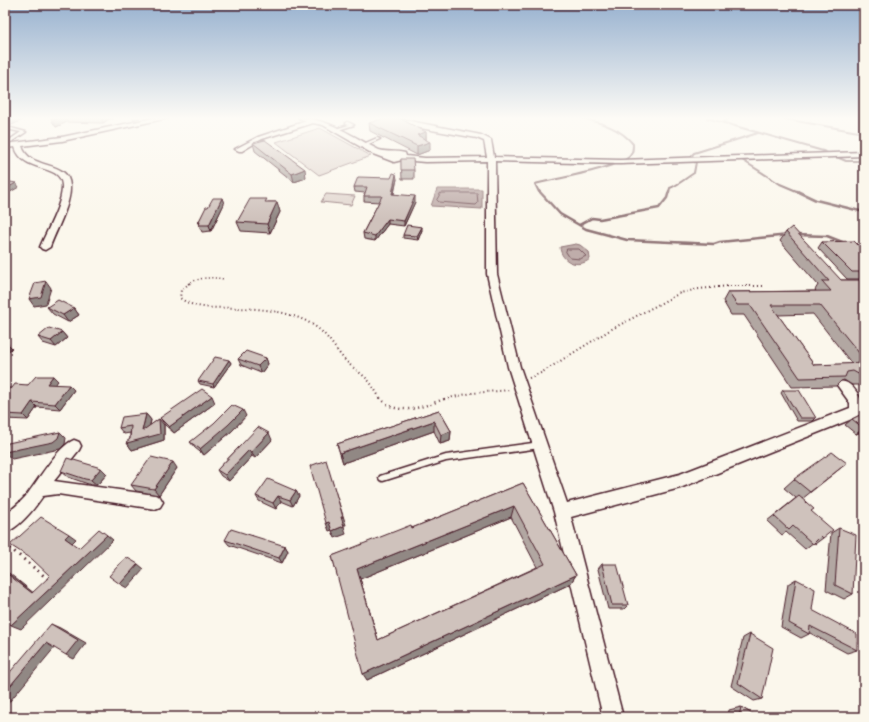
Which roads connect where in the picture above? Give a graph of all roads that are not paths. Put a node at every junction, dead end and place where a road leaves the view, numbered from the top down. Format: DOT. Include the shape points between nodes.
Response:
graph roads {
  1 [pos="20,152"];
  2 [pos="378,152"];
  3 [pos="490,152"];
  4 [pos="864,154"];
  5 [pos="491,159"];
  6 [pos="45,247"];
  7 [pos="843,384"];
  8 [pos="860,409"];
  9 [pos="540,445"];
  10 [pos="74,446"];
  11 [pos="383,478"];
  12 [pos="39,490"];
  13 [pos="155,502"];
  14 [pos="562,512"];
  15 [pos="5,525"];
  16 [pos="613,717"];
  1 -- 6 [label="street" via="27,161 55,170 65,180 64,199"];
  2 -- 5 [label="street" via="388,156 396,153 402,155 402,158 425,160"];
  3 -- 5 [label="street"];
  4 -- 5 [label="street" via="620,162"];
  5 -- 9 [label="street" via="492,274 520,386"];
  7 -- 8 [label="street"];
  8 -- 14 [label="street" via="680,481"];
  9 -- 11 [label="lane" via="446,458"];
  9 -- 14 [label="street"];
  10 -- 12 [label="street"];
  12 -- 13 [label="street" via="58,487"];
  12 -- 15 [label="street"];
  14 -- 16 [label="street"];
}
